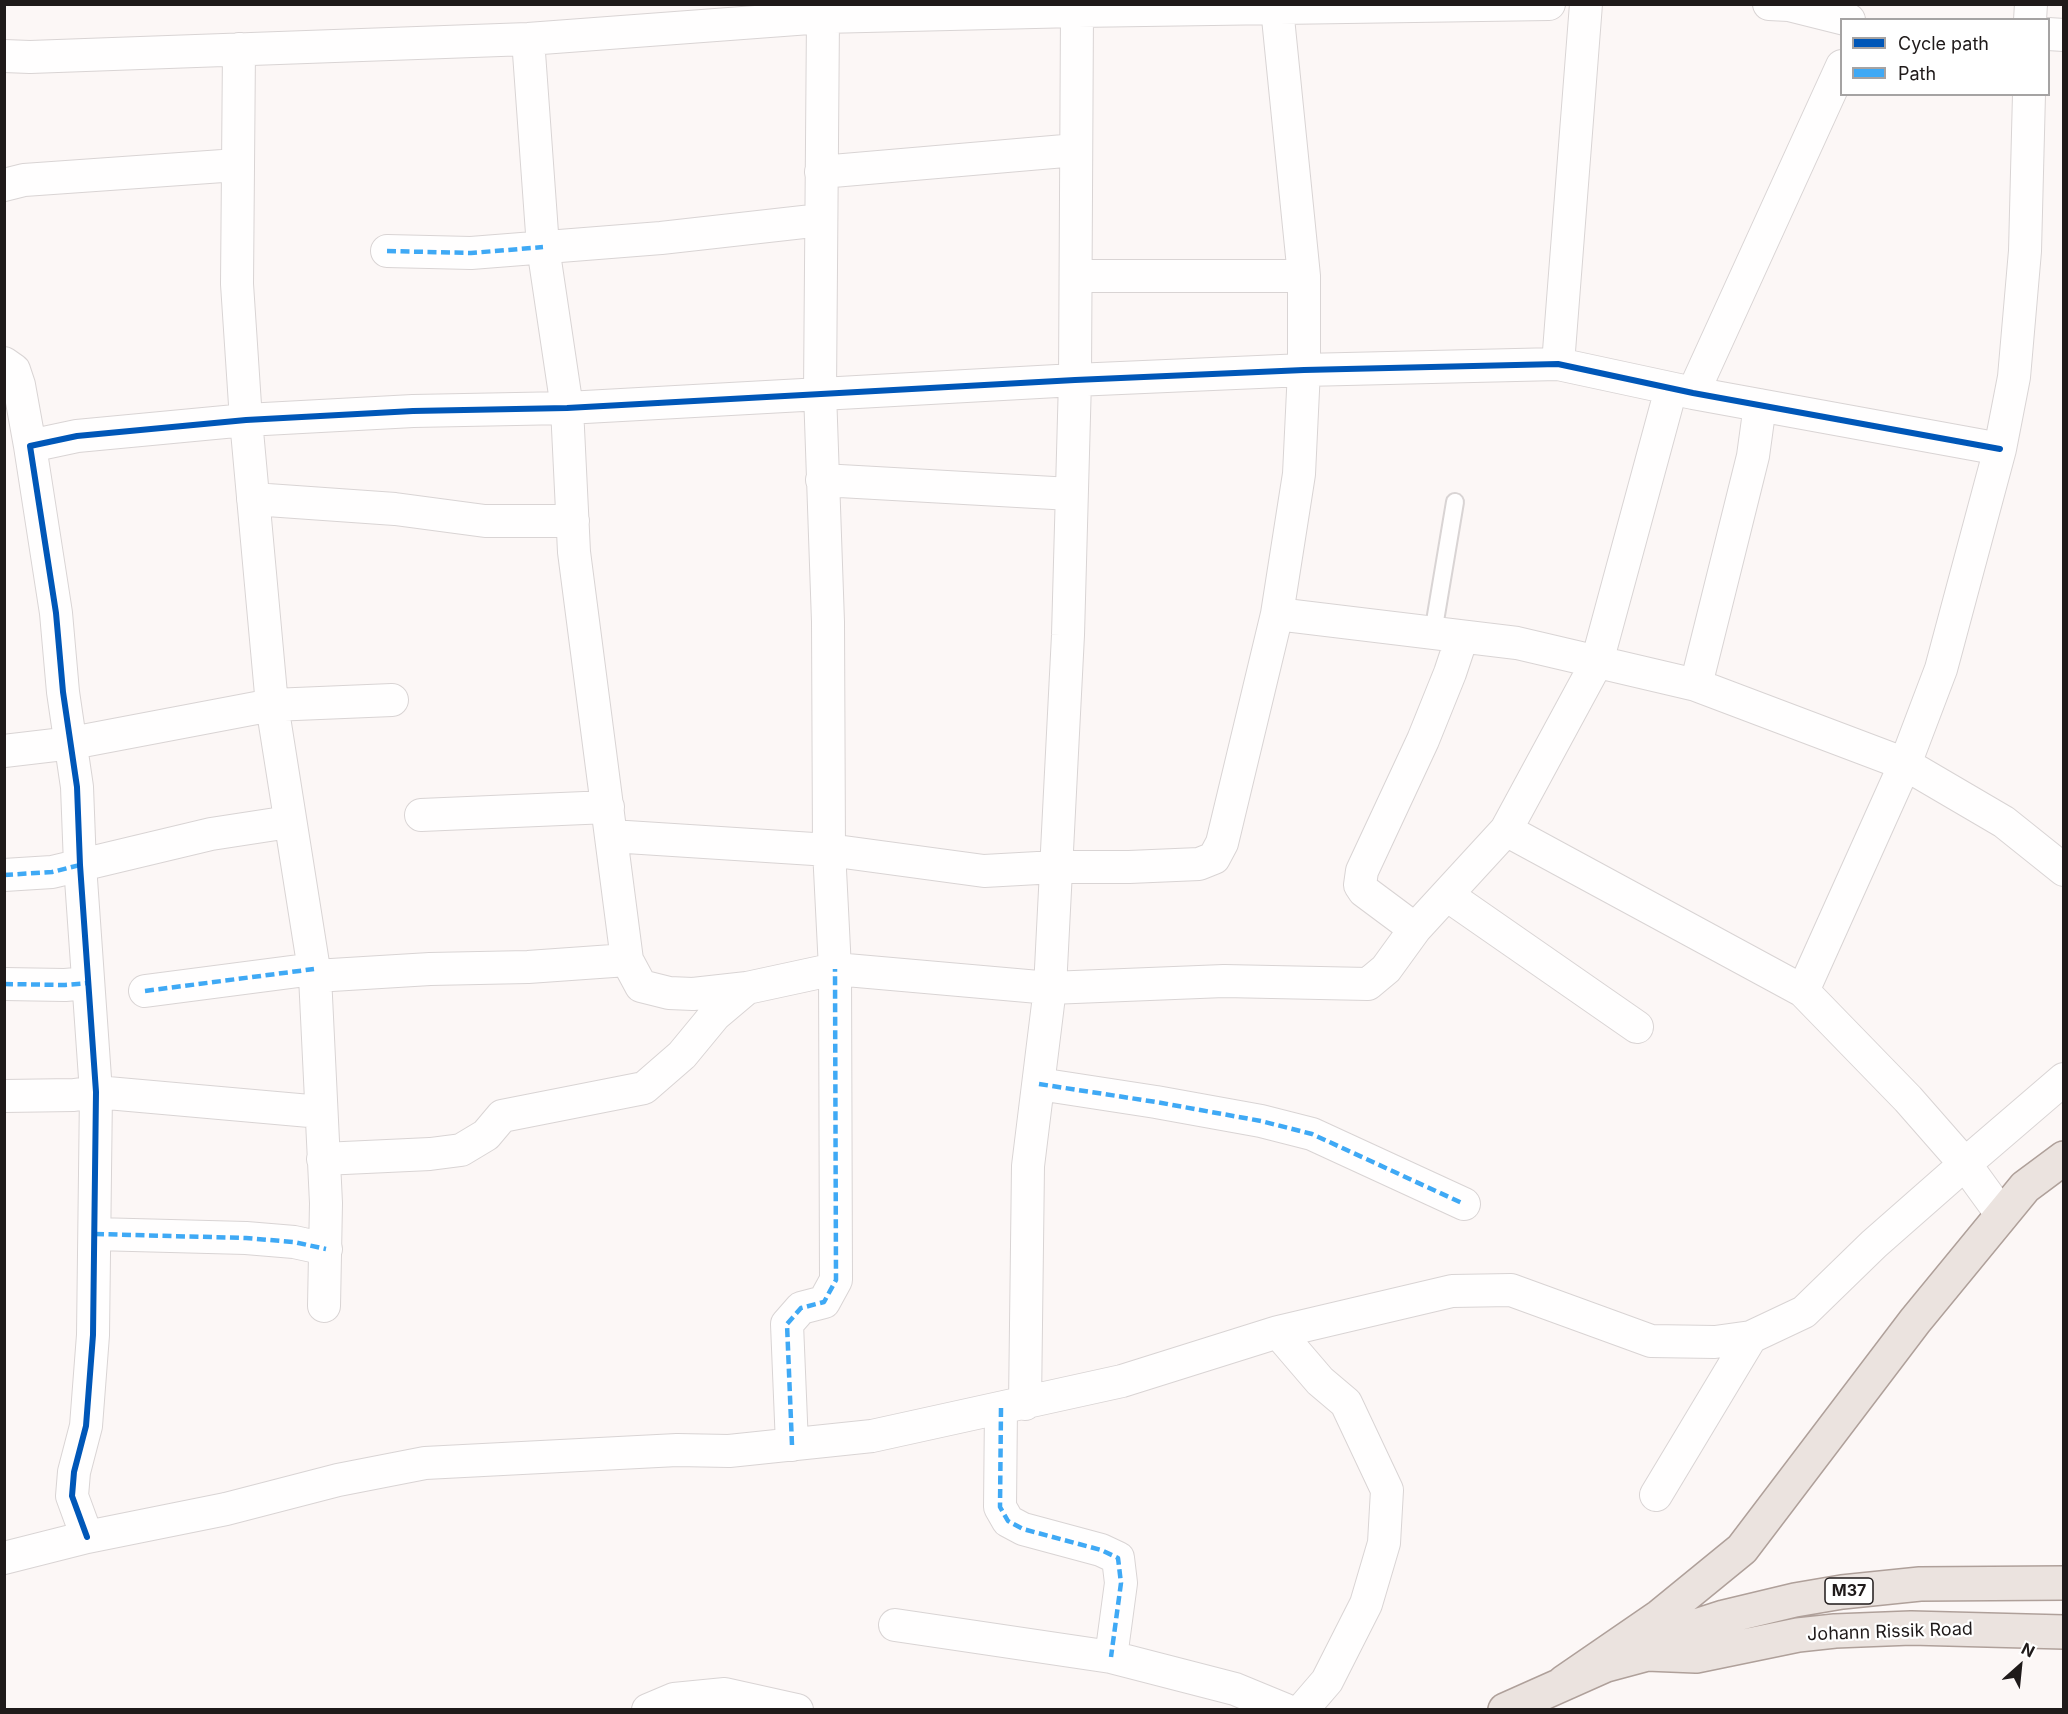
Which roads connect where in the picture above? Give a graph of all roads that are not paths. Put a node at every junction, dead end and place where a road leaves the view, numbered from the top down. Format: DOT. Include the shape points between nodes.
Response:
graph roads {
  1 [pos="1549,4"];
  2 [pos="1586,4"];
  3 [pos="1769,4"];
  4 [pos="1487,5"];
  5 [pos="1277,8"];
  6 [pos="1077,10"];
  7 [pos="823,17"];
  8 [pos="1842,18"];
  9 [pos="528,39"];
  10 [pos="239,50"];
  11 [pos="4,56"];
  12 [pos="1840,70"];
  13 [pos="2029,96"];
  14 [pos="1076,150"];
  15 [pos="237,165"];
  16 [pos="821,172"];
  17 [pos="4,185"];
  18 [pos="821,220"];
  19 [pos="543,247"];
  20 [pos="387,251"];
  21 [pos="1076,276"];
  22 [pos="1304,276"];
  23 [pos="1558,364"];
  24 [pos="5,365"];
  25 [pos="1304,370"];
  26 [pos="1075,380"];
  27 [pos="1682,391"];
  28 [pos="820,392"];
  29 [pos="1760,405"];
  30 [pos="567,408"];
  31 [pos="246,420"];
  32 [pos="30,446"];
  33 [pos="2000,449"];
  34 [pos="822,480"];
  35 [pos="1071,494"];
  36 [pos="253,498"];
  37 [pos="1455,502"];
  38 [pos="573,521"];
  39 [pos="1277,614"];
  40 [pos="1447,635"];
  41 [pos="1597,662"];
  42 [pos="1696,686"];
  43 [pos="392,700"];
  44 [pos="272,705"];
  45 [pos="72,743"];
  46 [pos="4,751"];
  47 [pos="1905,764"];
  48 [pos="421,815"];
  49 [pos="289,822"];
  50 [pos="609,822"];
  51 [pos="1506,830"];
  52 [pos="829,850"];
  53 [pos="80,865"];
  54 [pos="1056,867"];
  55 [pos="2064,870"];
  56 [pos="4,874"];
  57 [pos="1447,895"];
  58 [pos="1415,929"];
  59 [pos="627,960"];
  60 [pos="835,969"];
  61 [pos="315,973"];
  62 [pos="88,983"];
  63 [pos="4,984"];
  64 [pos="747,988"];
  65 [pos="1050,988"];
  66 [pos="145,991"];
  67 [pos="1803,991"];
  68 [pos="1636,1027"];
  69 [pos="2064,1079"];
  70 [pos="1039,1084"];
  71 [pos="96,1092"];
  72 [pos="4,1096"];
  73 [pos="321,1112"];
  74 [pos="2064,1158"];
  75 [pos="323,1159"];
  76 [pos="1965,1164"];
  77 [pos="1464,1204"];
  78 [pos="2002,1215"];
  79 [pos="94,1234"];
  80 [pos="326,1249"];
  81 [pos="324,1306"];
  82 [pos="1278,1332"];
  83 [pos="1751,1337"];
  84 [pos="1013,1406"];
  85 [pos="792,1445"];
  86 [pos="1656,1495"];
  87 [pos="87,1537"];
  88 [pos="4,1558"];
  89 [pos="2064,1583"];
  90 [pos="895,1625"];
  91 [pos="2064,1632"];
  92 [pos="1647,1654"];
  93 [pos="1111,1657"];
  94 [pos="1564,1682"];
  95 [pos="648,1710"];
  96 [pos="797,1710"];
  97 [pos="1286,1710"];
  98 [pos="1302,1710"];
  99 [pos="1505,1710"];
  1 -- 4 [label="street"];
  2 -- 23 [label="street"];
  3 -- 8 [label="street" via="1789,4"];
  4 -- 5 [label="street"];
  5 -- 6 [label="street"];
  5 -- 22 [label="street"];
  6 -- 7 [label="street"];
  6 -- 14 [label="street"];
  7 -- 9 [label="street"];
  7 -- 16 [label="street"];
  9 -- 10 [label="street"];
  9 -- 19 [label="street"];
  10 -- 11 [label="street"];
  10 -- 15 [label="street"];
  12 -- 27 [label="street"];
  13 -- 33 [label="street" via="2025,251 2014,377"];
  14 -- 16 [label="street"];
  14 -- 21 [label="street"];
  15 -- 17 [label="street" via="24,180"];
  15 -- 31 [label="street" via="237,284"];
  16 -- 18 [label="street"];
  18 -- 19 [label="street"];
  18 -- 28 [label="street"];
  19 -- 20 [label="street" via="471,253"];
  19 -- 30 [label="street"];
  21 -- 22 [label="street"];
  21 -- 26 [label="street"];
  22 -- 25 [label="street"];
  23 -- 25 [label="street"];
  23 -- 27 [label="street"];
  24 -- 32 [label="street" via="14,370 19,385"];
  25 -- 26 [label="street"];
  25 -- 39 [label="street" via="1299,474"];
  26 -- 28 [label="street"];
  26 -- 35 [label="street"];
  27 -- 29 [label="street"];
  27 -- 41 [label="street"];
  28 -- 30 [label="street"];
  28 -- 34 [label="street"];
  29 -- 33 [label="street"];
  29 -- 42 [label="street" via="1753,456"];
  30 -- 31 [label="street"];
  30 -- 38 [label="street"];
  31 -- 32 [label="street" via="77,436"];
  31 -- 36 [label="street"];
  32 -- 45 [label="street"];
  33 -- 47 [label="street" via="1941,669"];
  34 -- 35 [label="street"];
  34 -- 52 [label="street" via="828,622"];
  35 -- 54 [label="street"];
  36 -- 38 [label="street" via="395,509 485,521"];
  36 -- 44 [label="street"];
  37 -- 40 [label="lane"];
  38 -- 50 [label="street"];
  39 -- 40 [label="street"];
  39 -- 54 [label="street" via="1222,843 1214,858 1199,864"];
  40 -- 41 [label="street" via="1517,643"];
  40 -- 58 [label="street" via="1450,674 1362,871 1360,885"];
  41 -- 42 [label="street"];
  41 -- 51 [label="street"];
  42 -- 47 [label="street"];
  43 -- 44 [label="street"];
  44 -- 45 [label="street"];
  44 -- 49 [label="street"];
  45 -- 46 [label="street"];
  45 -- 53 [label="street"];
  47 -- 55 [label="street" via="2004,822"];
  47 -- 67 [label="street"];
  48 -- 50 [label="street"];
  49 -- 53 [label="street" via="211,834"];
  49 -- 61 [label="street"];
  50 -- 52 [label="street"];
  50 -- 59 [label="street"];
  51 -- 57 [label="street"];
  51 -- 67 [label="street"];
  52 -- 54 [label="street" via="984,871"];
  52 -- 60 [label="street"];
  53 -- 56 [label="street" via="52,872"];
  53 -- 62 [label="street"];
  54 -- 65 [label="street"];
  57 -- 58 [label="street"];
  57 -- 68 [label="street"];
  58 -- 65 [label="street" via="1386,969 1368,984 1224,981"];
  59 -- 61 [label="street"];
  59 -- 64 [label="street" via="641,986 669,993"];
  60 -- 64 [label="street"];
  60 -- 65 [label="street"];
  60 -- 85 [label="street" via="836,1280 824,1302 801,1308 787,1324"];
  61 -- 66 [label="street"];
  61 -- 73 [label="street"];
  62 -- 63 [label="street"];
  62 -- 71 [label="street"];
  64 -- 75 [label="street" via="715,1014 682,1055 644,1088 502,1116 486,1135 461,1150"];
  65 -- 70 [label="street"];
  67 -- 76 [label="street"];
  69 -- 76 [label="street"];
  70 -- 77 [label="street" via="1261,1121 1312,1134"];
  70 -- 84 [label="street" via="1028,1166"];
  71 -- 72 [label="street"];
  71 -- 73 [label="street"];
  71 -- 79 [label="street"];
  73 -- 75 [label="street"];
  74 -- 78 [label="main road" via="2025,1187"];
  75 -- 80 [label="street"];
  76 -- 78 [label="street"];
  76 -- 83 [label="street" via="1804,1312"];
  78 -- 94 [label="main road" via="1915,1321 1742,1549 1660,1616"];
  79 -- 80 [label="street" via="246,1238"];
  79 -- 87 [label="street" via="93,1335 86,1426 72,1496"];
  80 -- 81 [label="street"];
  82 -- 83 [label="street" via="1452,1291 1511,1290 1651,1341 1715,1342"];
  82 -- 84 [label="street" via="1122,1381"];
  82 -- 98 [label="street" via="1320,1381 1346,1403 1387,1490 1384,1543 1366,1604 1327,1681"];
  83 -- 86 [label="street"];
  84 -- 85 [label="street" via="872,1436"];
  84 -- 93 [label="street" via="1000,1507 1008,1521 1023,1529 1118,1558 1121,1583"];
  85 -- 87 [label="street" via="425,1463"];
  87 -- 88 [label="street"];
  89 -- 92 [label="main road, Johann Rissik Road / M37" via="1920,1584 1795,1600 1690,1628"];
  90 -- 93 [label="street"];
  91 -- 92 [label="main road, Johann Rissik Road / M37" via="1911,1628 1835,1631 1696,1656"];
  92 -- 94 [label="main road, Johann Rissik Road / M37"];
  93 -- 97 [label="street" via="1235,1689"];
  94 -- 99 [label="main road, Johann Rissik Road / M37"];
  95 -- 96 [label="street" via="674,1699 725,1694"];
}
